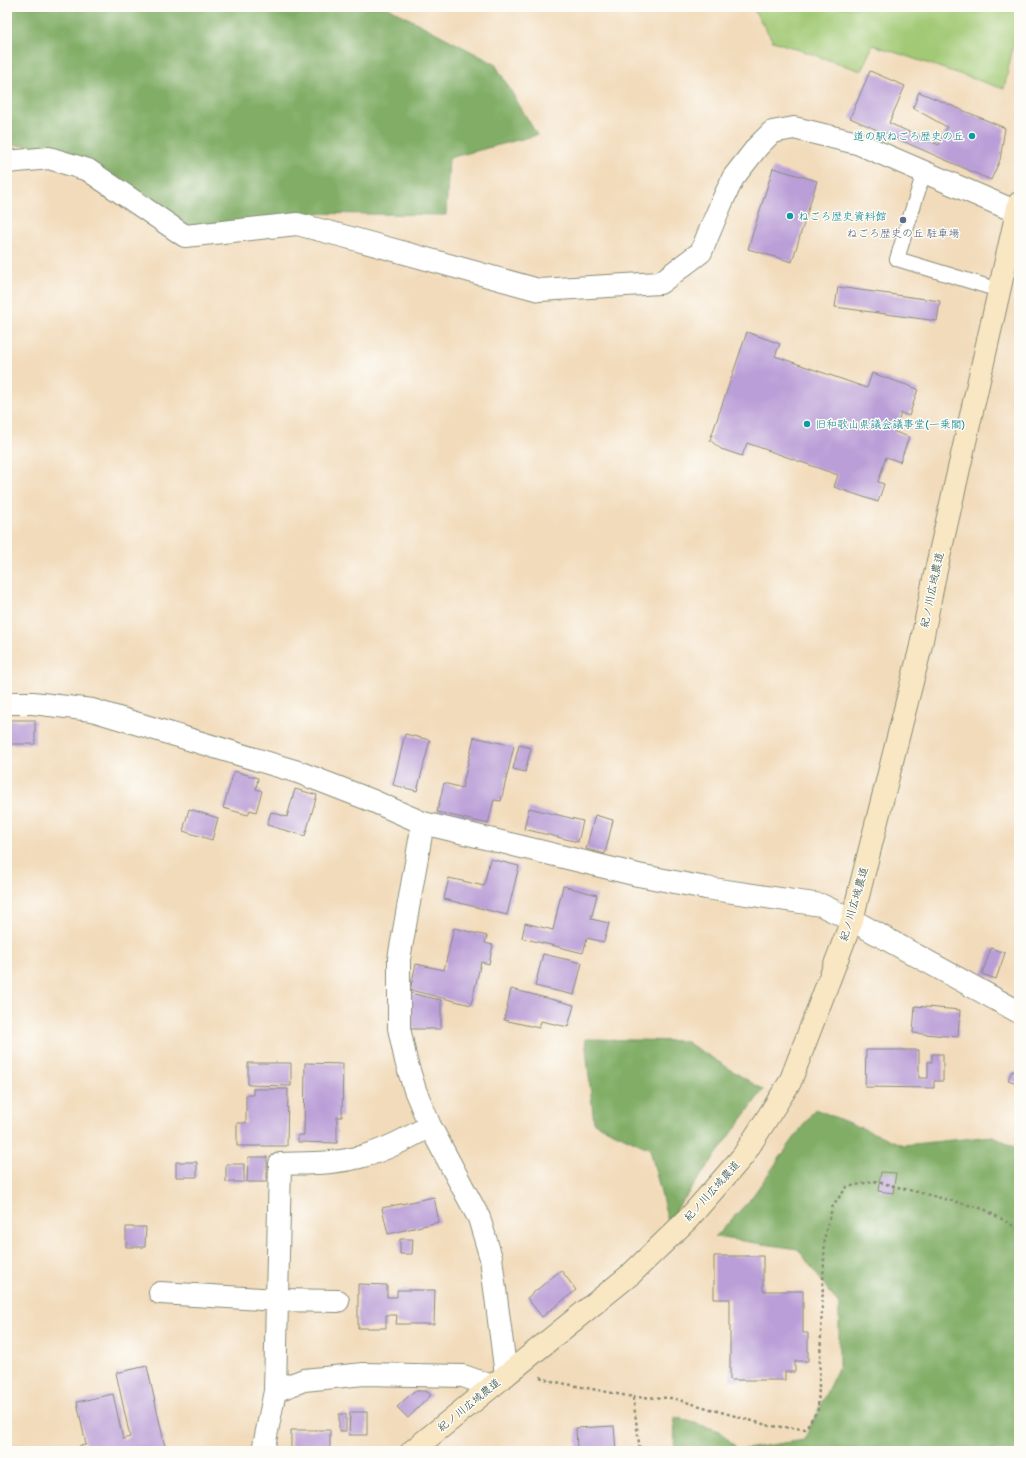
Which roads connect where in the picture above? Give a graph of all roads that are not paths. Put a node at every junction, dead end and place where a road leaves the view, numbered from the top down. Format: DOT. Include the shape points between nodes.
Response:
graph roads {
  1 [pos="7,162"];
  2 [pos="924,172"];
  3 [pos="1018,207"];
  4 [pos="999,290"];
  5 [pos="7,703"];
  6 [pos="423,823"];
  7 [pos="852,920"];
  8 [pos="1019,1012"];
  9 [pos="430,1126"];
  10 [pos="160,1293"];
  11 [pos="277,1300"];
  12 [pos="338,1301"];
  13 [pos="504,1376"];
  14 [pos="275,1391"];
  15 [pos="263,1451"];
  16 [pos="412,1451"];
  1 -- 2 [label="street" via="49,158 88,170 185,236 297,224 539,290 660,283 701,252 720,204 734,178 772,132 794,128 857,143"];
  2 -- 3 [label="street"];
  2 -- 4 [label="lane" via="896,260"];
  3 -- 4 [label="street, 紀ノ川広域農道"];
  4 -- 7 [label="street, 紀ノ川広域農道" via="920,650"];
  5 -- 6 [label="street" via="33,703 92,710 298,772"];
  6 -- 7 [label="street" via="638,874 706,888 821,905"];
  6 -- 9 [label="street" via="399,959 399,1028 415,1090"];
  7 -- 8 [label="street"];
  7 -- 13 [label="street, 紀ノ川広域農道" via="790,1082 743,1156 688,1219 631,1274"];
  9 -- 11 [label="street" via="393,1145 360,1157 336,1162 280,1164"];
  9 -- 13 [label="street" via="479,1218 491,1258"];
  10 -- 11 [label="street"];
  11 -- 12 [label="street"];
  11 -- 14 [label="street"];
  13 -- 14 [label="street" via="364,1374 304,1380"];
  13 -- 16 [label="street, 紀ノ川広域農道"];
  14 -- 15 [label="street"];
}
